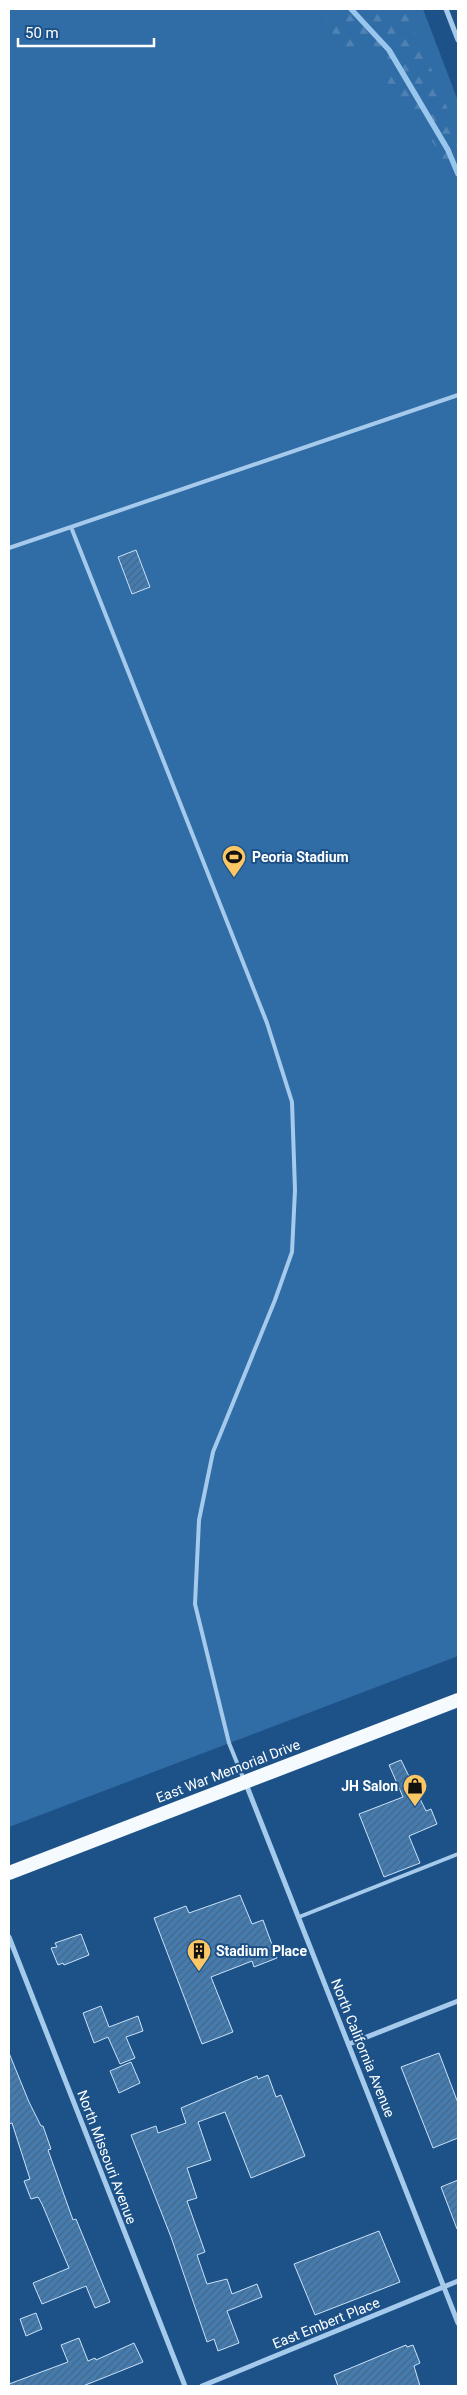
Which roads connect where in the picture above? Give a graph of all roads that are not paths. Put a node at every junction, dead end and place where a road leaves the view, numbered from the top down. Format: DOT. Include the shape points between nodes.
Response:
graph roads {
  1 [pos="446,9"];
  2 [pos="458,40"];
  3 [pos="458,395"];
  4 [pos="71,527"];
  5 [pos="9,548"];
  6 [pos="458,1700"];
  7 [pos="245,1782"];
  8 [pos="458,1854"];
  9 [pos="9,1873"];
  10 [pos="299,1918"];
  11 [pos="9,1937"];
  12 [pos="458,2001"];
  13 [pos="349,2044"];
  14 [pos="458,2282"];
  15 [pos="444,2287"];
  16 [pos="458,2323"];
  17 [pos="185,2386"];
  18 [pos="202,2386"];
  1 -- 2 [label="street"];
  3 -- 4 [label="lane"];
  4 -- 5 [label="lane"];
  4 -- 7 [label="lane" via="267,1023 292,1102 296,1190 292,1252 213,1452 199,1520 195,1604 229,1743"];
  6 -- 7 [label="highway, East War Memorial Drive"];
  7 -- 9 [label="highway, East War Memorial Drive"];
  7 -- 10 [label="street, North California Avenue"];
  8 -- 10 [label="lane"];
  10 -- 13 [label="street, North California Avenue"];
  11 -- 17 [label="street, North Missouri Avenue"];
  12 -- 13 [label="street"];
  13 -- 15 [label="street, North California Avenue"];
  14 -- 15 [label="street, East Embert Place"];
  15 -- 16 [label="street, North California Avenue"];
  15 -- 18 [label="street, East Embert Place"];
}
